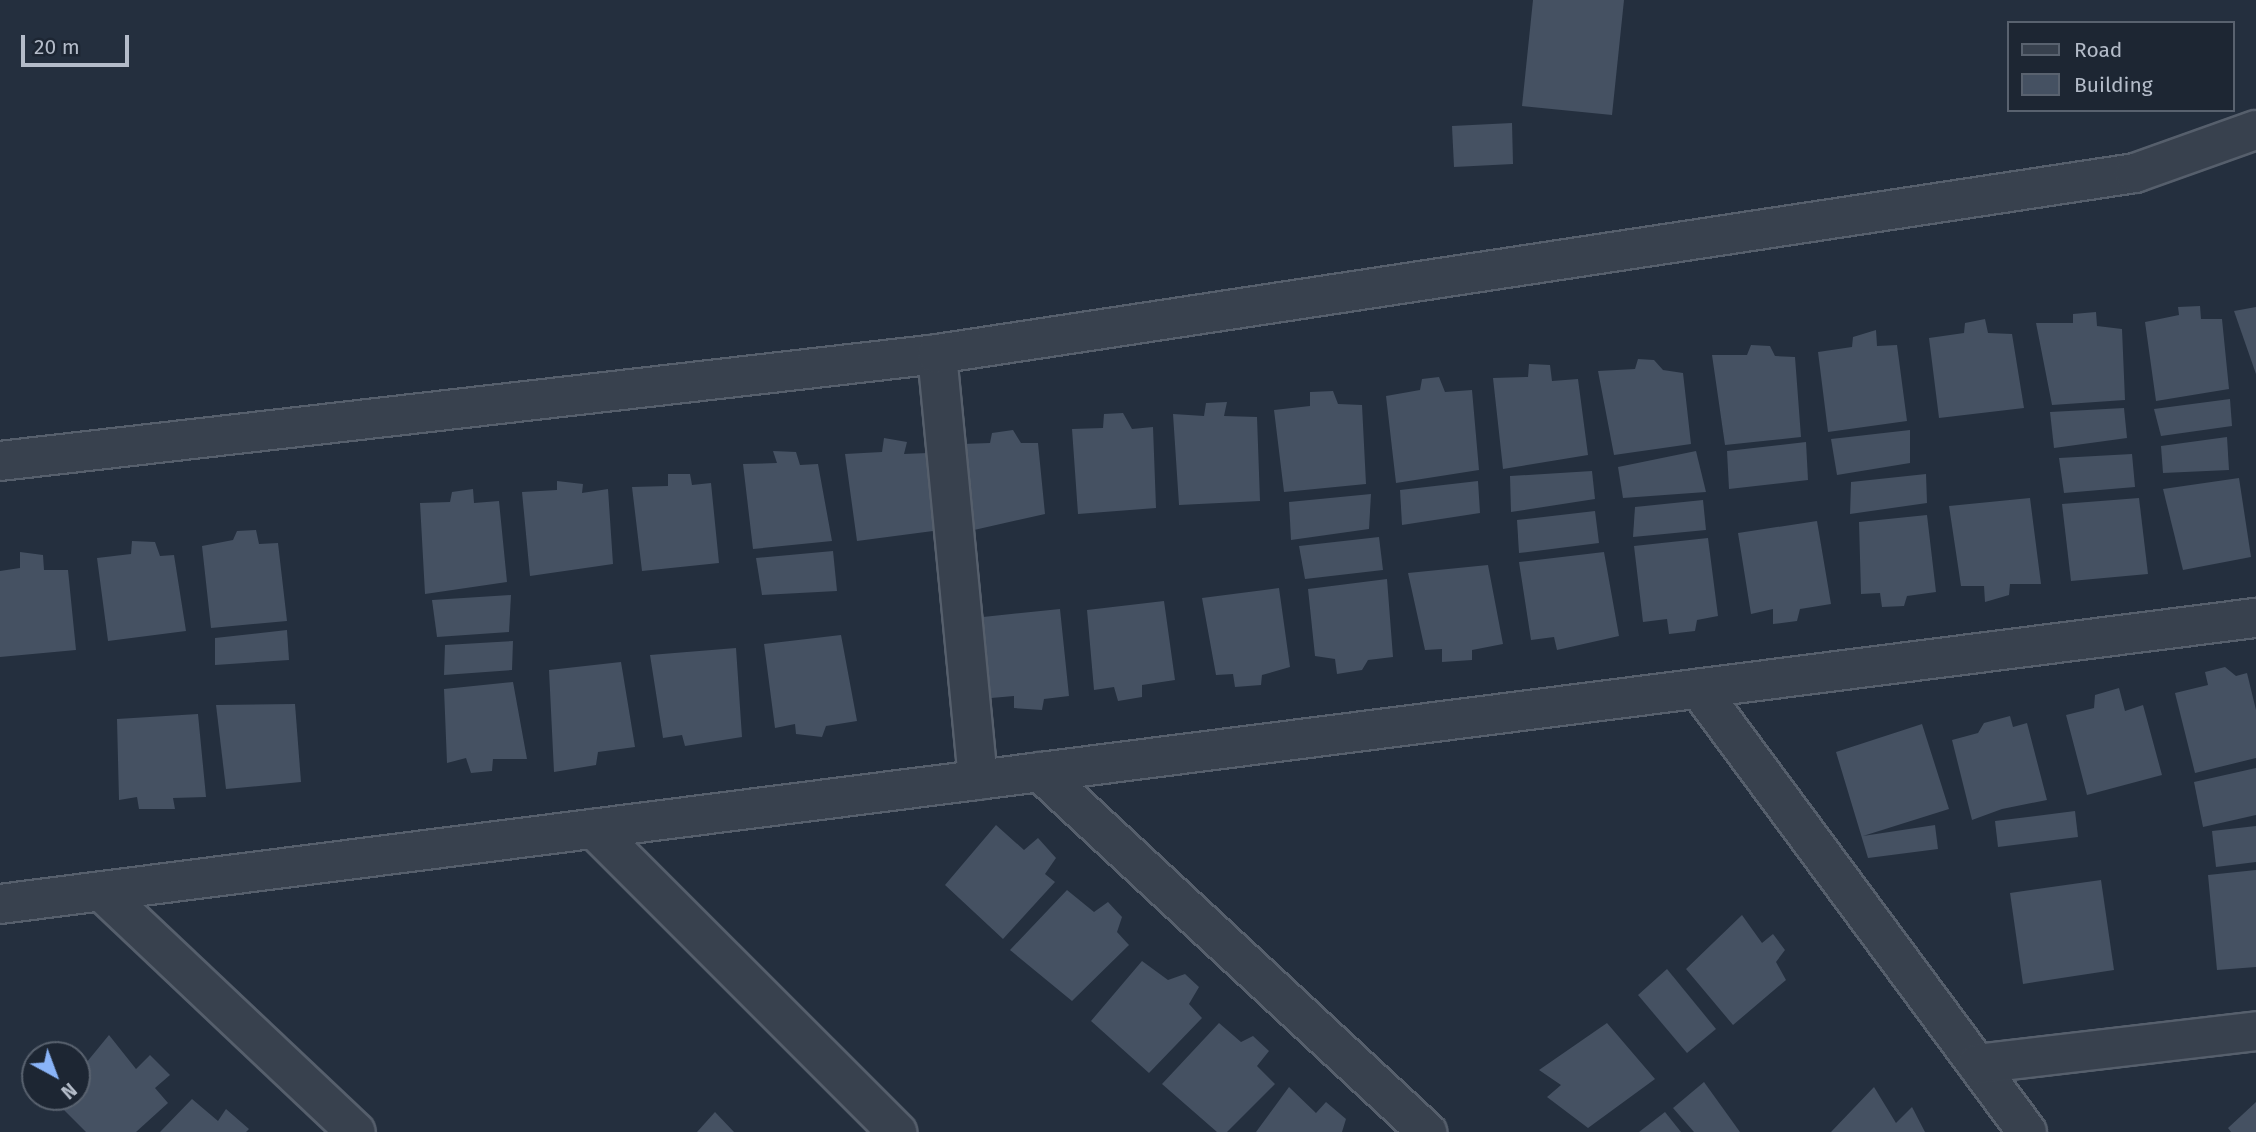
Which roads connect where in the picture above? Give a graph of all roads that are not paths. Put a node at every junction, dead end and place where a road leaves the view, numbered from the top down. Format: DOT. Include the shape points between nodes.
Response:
graph roads {
  1 [pos="2256,130"];
  2 [pos="937,354"];
  3 [pos="0,461"];
  4 [pos="2256,618"];
  5 [pos="1699,689"];
  6 [pos="1040,772"];
  7 [pos="978,780"];
  8 [pos="594,829"];
  9 [pos="102,892"];
  10 [pos="0,904"];
  11 [pos="2256,1031"];
  12 [pos="1977,1064"];
  13 [pos="1418,1129"];
  14 [pos="356,1132"];
  15 [pos="897,1132"];
  16 [pos="2027,1132"];
  1 -- 2 [label="street" via="2135,173"];
  2 -- 3 [label="street"];
  2 -- 7 [label="street"];
  4 -- 5 [label="street"];
  5 -- 6 [label="street"];
  5 -- 12 [label="street"];
  6 -- 7 [label="street"];
  6 -- 13 [label="street"];
  7 -- 8 [label="street"];
  8 -- 9 [label="street"];
  8 -- 15 [label="street"];
  9 -- 10 [label="street"];
  9 -- 14 [label="street"];
  11 -- 12 [label="street"];
  12 -- 16 [label="street"];
}
